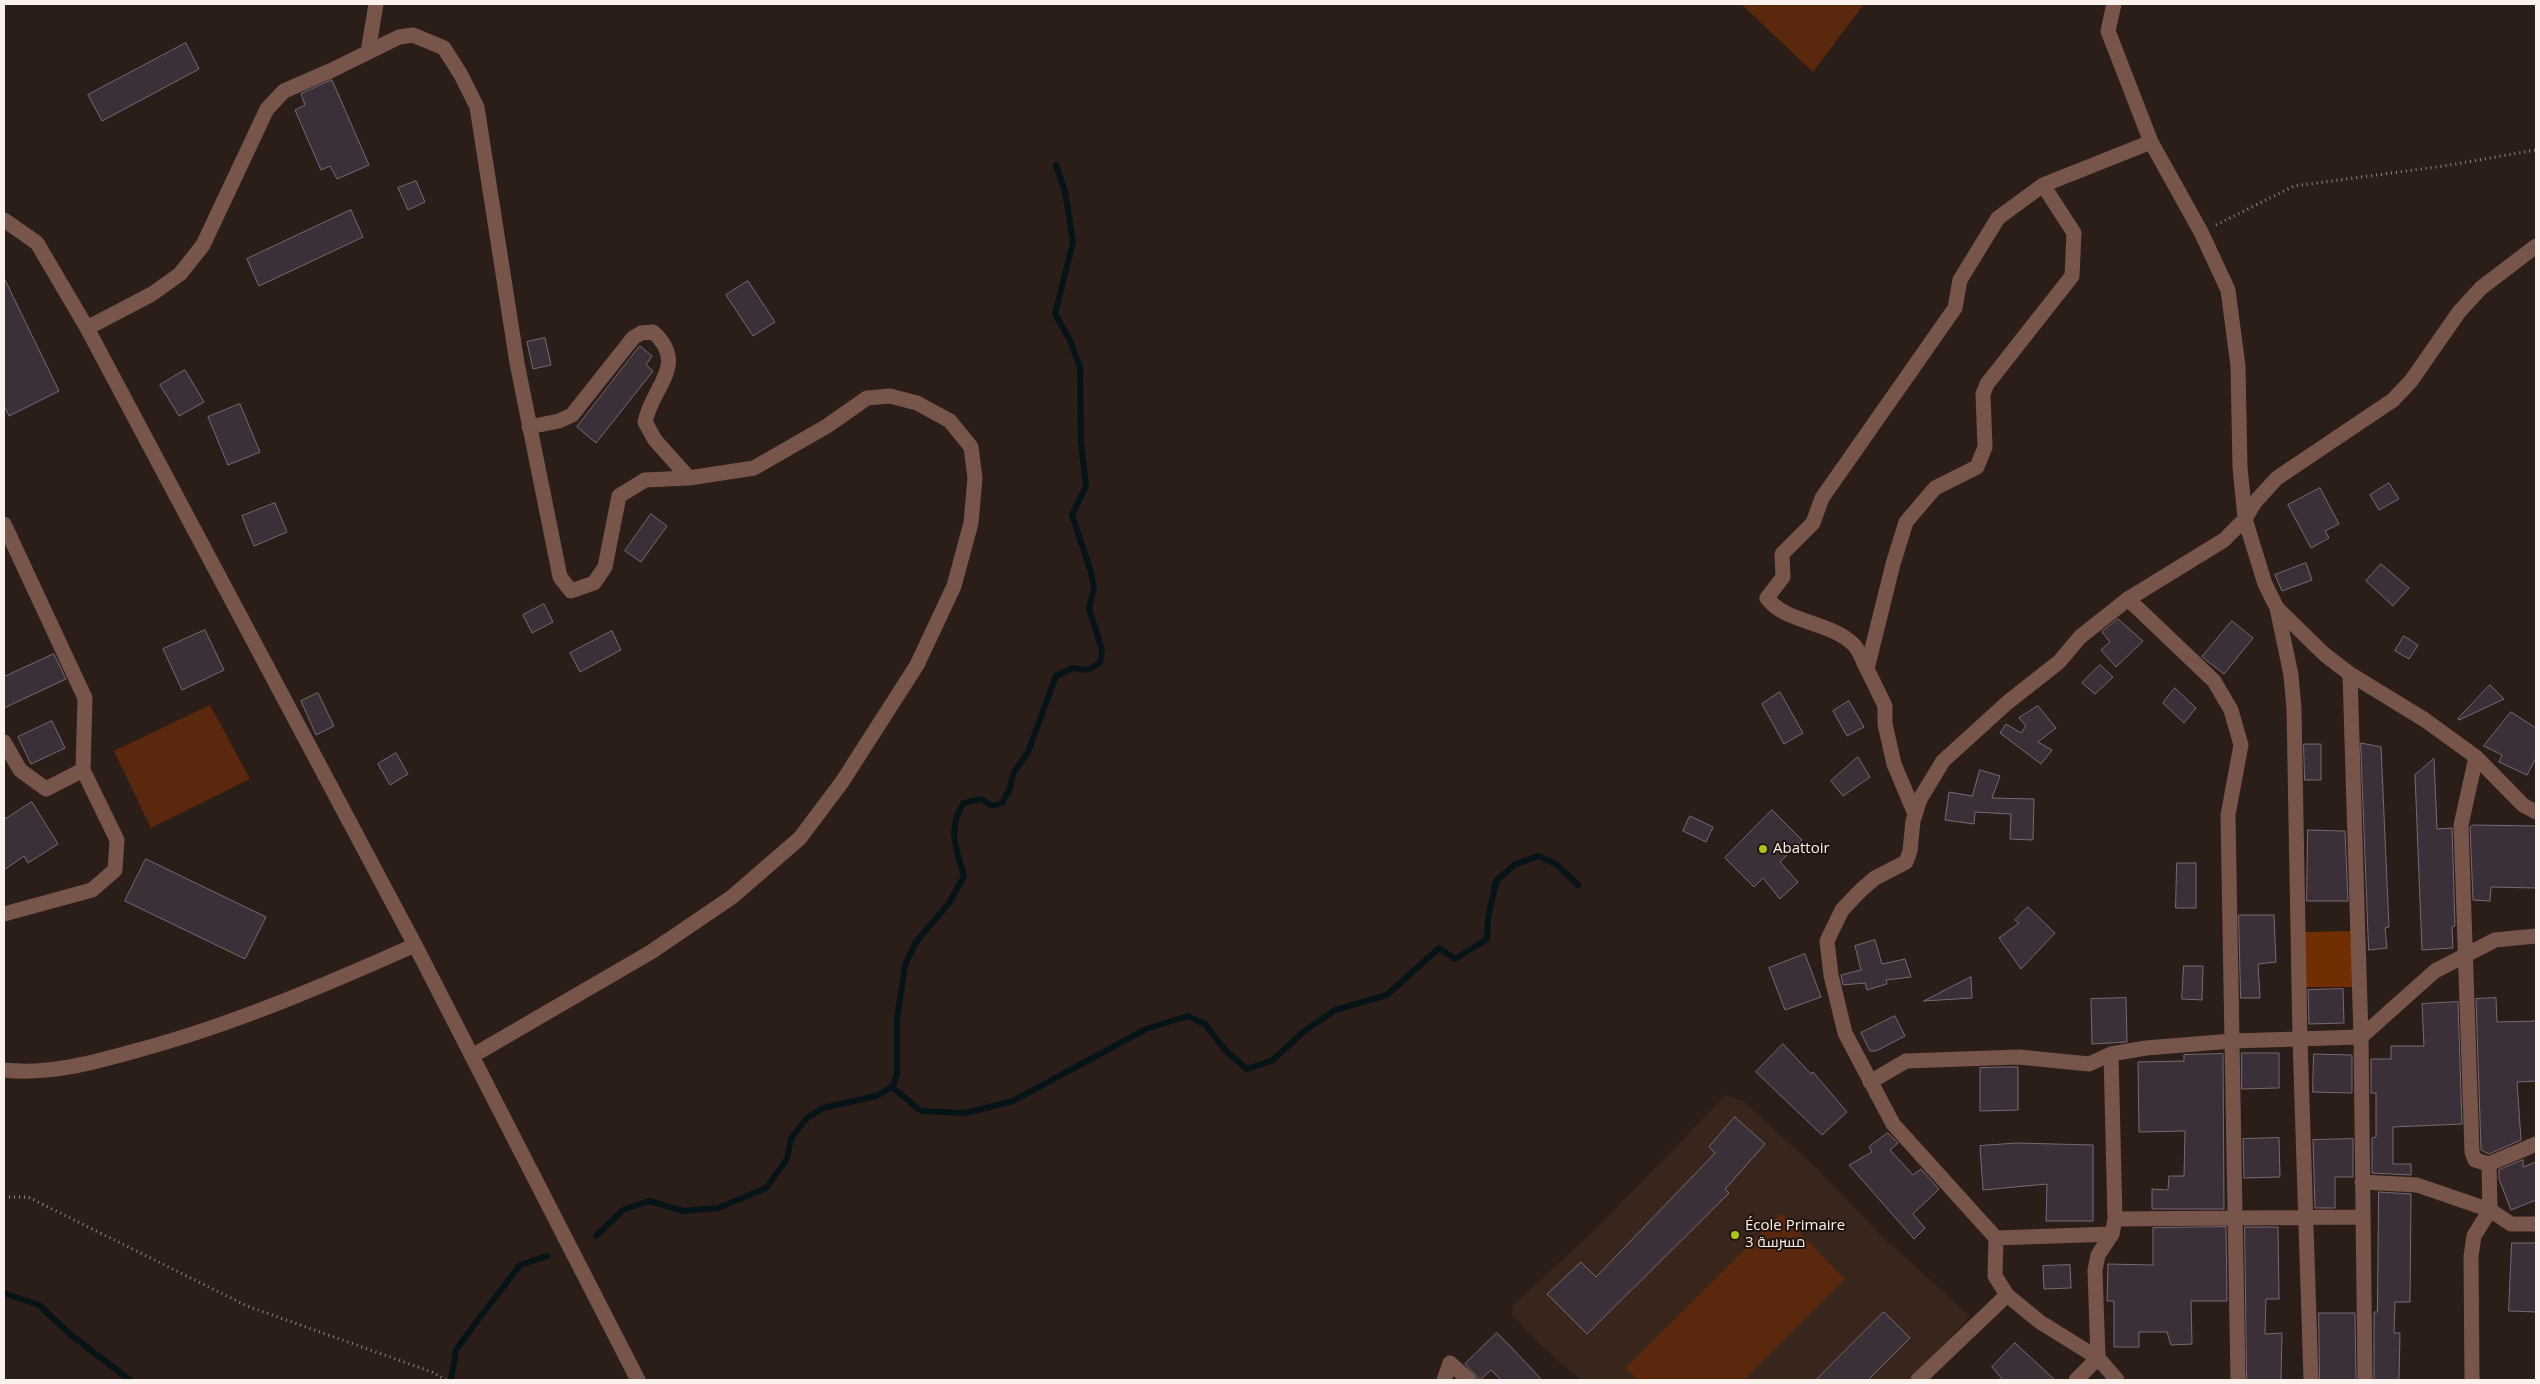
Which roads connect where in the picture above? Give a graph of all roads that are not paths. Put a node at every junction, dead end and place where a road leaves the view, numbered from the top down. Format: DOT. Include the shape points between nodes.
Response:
graph roads {
  1 [pos="376,4"];
  2 [pos="2114,4"];
  3 [pos="368,52"];
  4 [pos="2151,142"];
  5 [pos="2043,185"];
  6 [pos="4,220"];
  7 [pos="2536,246"];
  8 [pos="86,328"];
  9 [pos="529,426"];
  10 [pos="689,478"];
  11 [pos="2245,519"];
  12 [pos="4,524"];
  13 [pos="2128,599"];
  14 [pos="2277,608"];
  15 [pos="1867,669"];
  16 [pos="2350,674"];
  17 [pos="4,742"];
  18 [pos="2476,758"];
  19 [pos="84,770"];
  20 [pos="2536,812"];
  21 [pos="1915,814"];
  22 [pos="4,914"];
  23 [pos="2536,936"];
  24 [pos="415,945"];
  25 [pos="2466,954"];
  26 [pos="2361,1037"];
  27 [pos="2300,1039"];
  28 [pos="2232,1041"];
  29 [pos="2111,1054"];
  30 [pos="472,1056"];
  31 [pos="4,1070"];
  32 [pos="1870,1082"];
  33 [pos="2536,1144"];
  34 [pos="2489,1164"];
  35 [pos="2362,1182"];
  36 [pos="2490,1210"];
  37 [pos="2362,1217"];
  38 [pos="2234,1218"];
  39 [pos="2306,1218"];
  40 [pos="2536,1224"];
  41 [pos="2114,1226"];
  42 [pos="1996,1238"];
  43 [pos="2007,1295"];
  44 [pos="2098,1358"];
  45 [pos="638,1380"];
  46 [pos="1444,1380"];
  47 [pos="1469,1380"];
  48 [pos="1918,1380"];
  49 [pos="2076,1380"];
  50 [pos="2117,1380"];
  51 [pos="2238,1380"];
  52 [pos="2311,1380"];
  53 [pos="2366,1380"];
  54 [pos="2472,1380"];
  1 -- 3 [label="street"];
  2 -- 4 [label="street" via="2108,31"];
  3 -- 8 [label="street" via="284,91 267,109 203,244 180,274 152,294"];
  3 -- 9 [label="street" via="399,37 413,35 444,48 477,107 516,363"];
  4 -- 5 [label="street"];
  4 -- 11 [label="street" via="2201,232 2228,290 2238,366 2240,467"];
  5 -- 15 [label="street" via="2074,233 2072,276 1986,384 1983,394 1985,447 1977,467 1935,488 1906,522"];
  5 -- 15 [label="street" via="1998,218 1960,280 1955,308 1822,498 1812,523 1782,554 1783,577 1767,598 1775,608 1835,632 1855,646"];
  6 -- 8 [label="street" via="37,244"];
  7 -- 11 [label="street" via="2481,288 2393,400 2277,478 2255,502"];
  8 -- 24 [label="street"];
  9 -- 10 [label="street" via="559,421 572,414 633,338 653,332 669,352 669,367 648,407 645,422 655,440"];
  9 -- 10 [label="street" via="560,577 571,591 594,583 605,567 619,496 645,480"];
  10 -- 30 [label="street" via="754,468 827,426 867,398 890,396 917,403 950,421 970,447 975,478 971,523 954,586 917,665 842,782 800,838 732,897 651,952"];
  11 -- 13 [label="street" via="2224,540"];
  11 -- 14 [label="street" via="2265,584"];
  12 -- 19 [label="street" via="85,698"];
  13 -- 21 [label="street" via="2080,637 2059,662 1942,761 1921,795"];
  13 -- 28 [label="street" via="2214,681 2231,710 2241,745 2228,815"];
  14 -- 16 [label="street" via="2324,654"];
  14 -- 27 [label="street" via="2291,675 2294,709"];
  15 -- 21 [label="street" via="1885,706 1885,724 1894,764"];
  16 -- 18 [label="street" via="2425,720"];
  16 -- 26 [label="street"];
  17 -- 19 [label="street" via="20,770 46,789"];
  18 -- 20 [label="street" via="2523,805"];
  18 -- 25 [label="street" via="2461,825"];
  19 -- 22 [label="street" via="117,840 115,870 92,890"];
  21 -- 32 [label="street" via="1906,862 1875,878 1861,890 1842,910 1827,941 1844,1033"];
  23 -- 25 [label="street" via="2502,938"];
  24 -- 30 [label="street"];
  24 -- 31 [label="street" via="326,985 216,1028 81,1066 24,1073"];
  25 -- 26 [label="street" via="2426,977"];
  25 -- 34 [label="street" via="2472,1152 2475,1160"];
  26 -- 27 [label="street"];
  26 -- 35 [label="street"];
  27 -- 28 [label="street"];
  27 -- 39 [label="street"];
  28 -- 29 [label="street"];
  28 -- 38 [label="street"];
  29 -- 32 [label="street" via="2089,1064 2019,1057 1906,1061"];
  29 -- 41 [label="street"];
  30 -- 45 [label="street"];
  32 -- 42 [label="street" via="1894,1124"];
  33 -- 34 [label="street"];
  34 -- 36 [label="street"];
  35 -- 36 [label="street" via="2417,1185"];
  35 -- 37 [label="street"];
  36 -- 40 [label="street" via="2511,1224"];
  36 -- 54 [label="street" via="2474,1236 2472,1246"];
  37 -- 39 [label="street"];
  37 -- 53 [label="street"];
  38 -- 39 [label="street"];
  38 -- 41 [label="street"];
  38 -- 51 [label="street"];
  39 -- 52 [label="street"];
  41 -- 42 [label="street"];
  41 -- 44 [label="street" via="2098,1255 2095,1270"];
  42 -- 43 [label="street" via="1995,1276"];
  43 -- 44 [label="street" via="2040,1322"];
  43 -- 48 [label="street"];
  44 -- 49 [label="street"];
  44 -- 50 [label="street"];
  46 -- 47 [label="street" via="1450,1362"];
}
